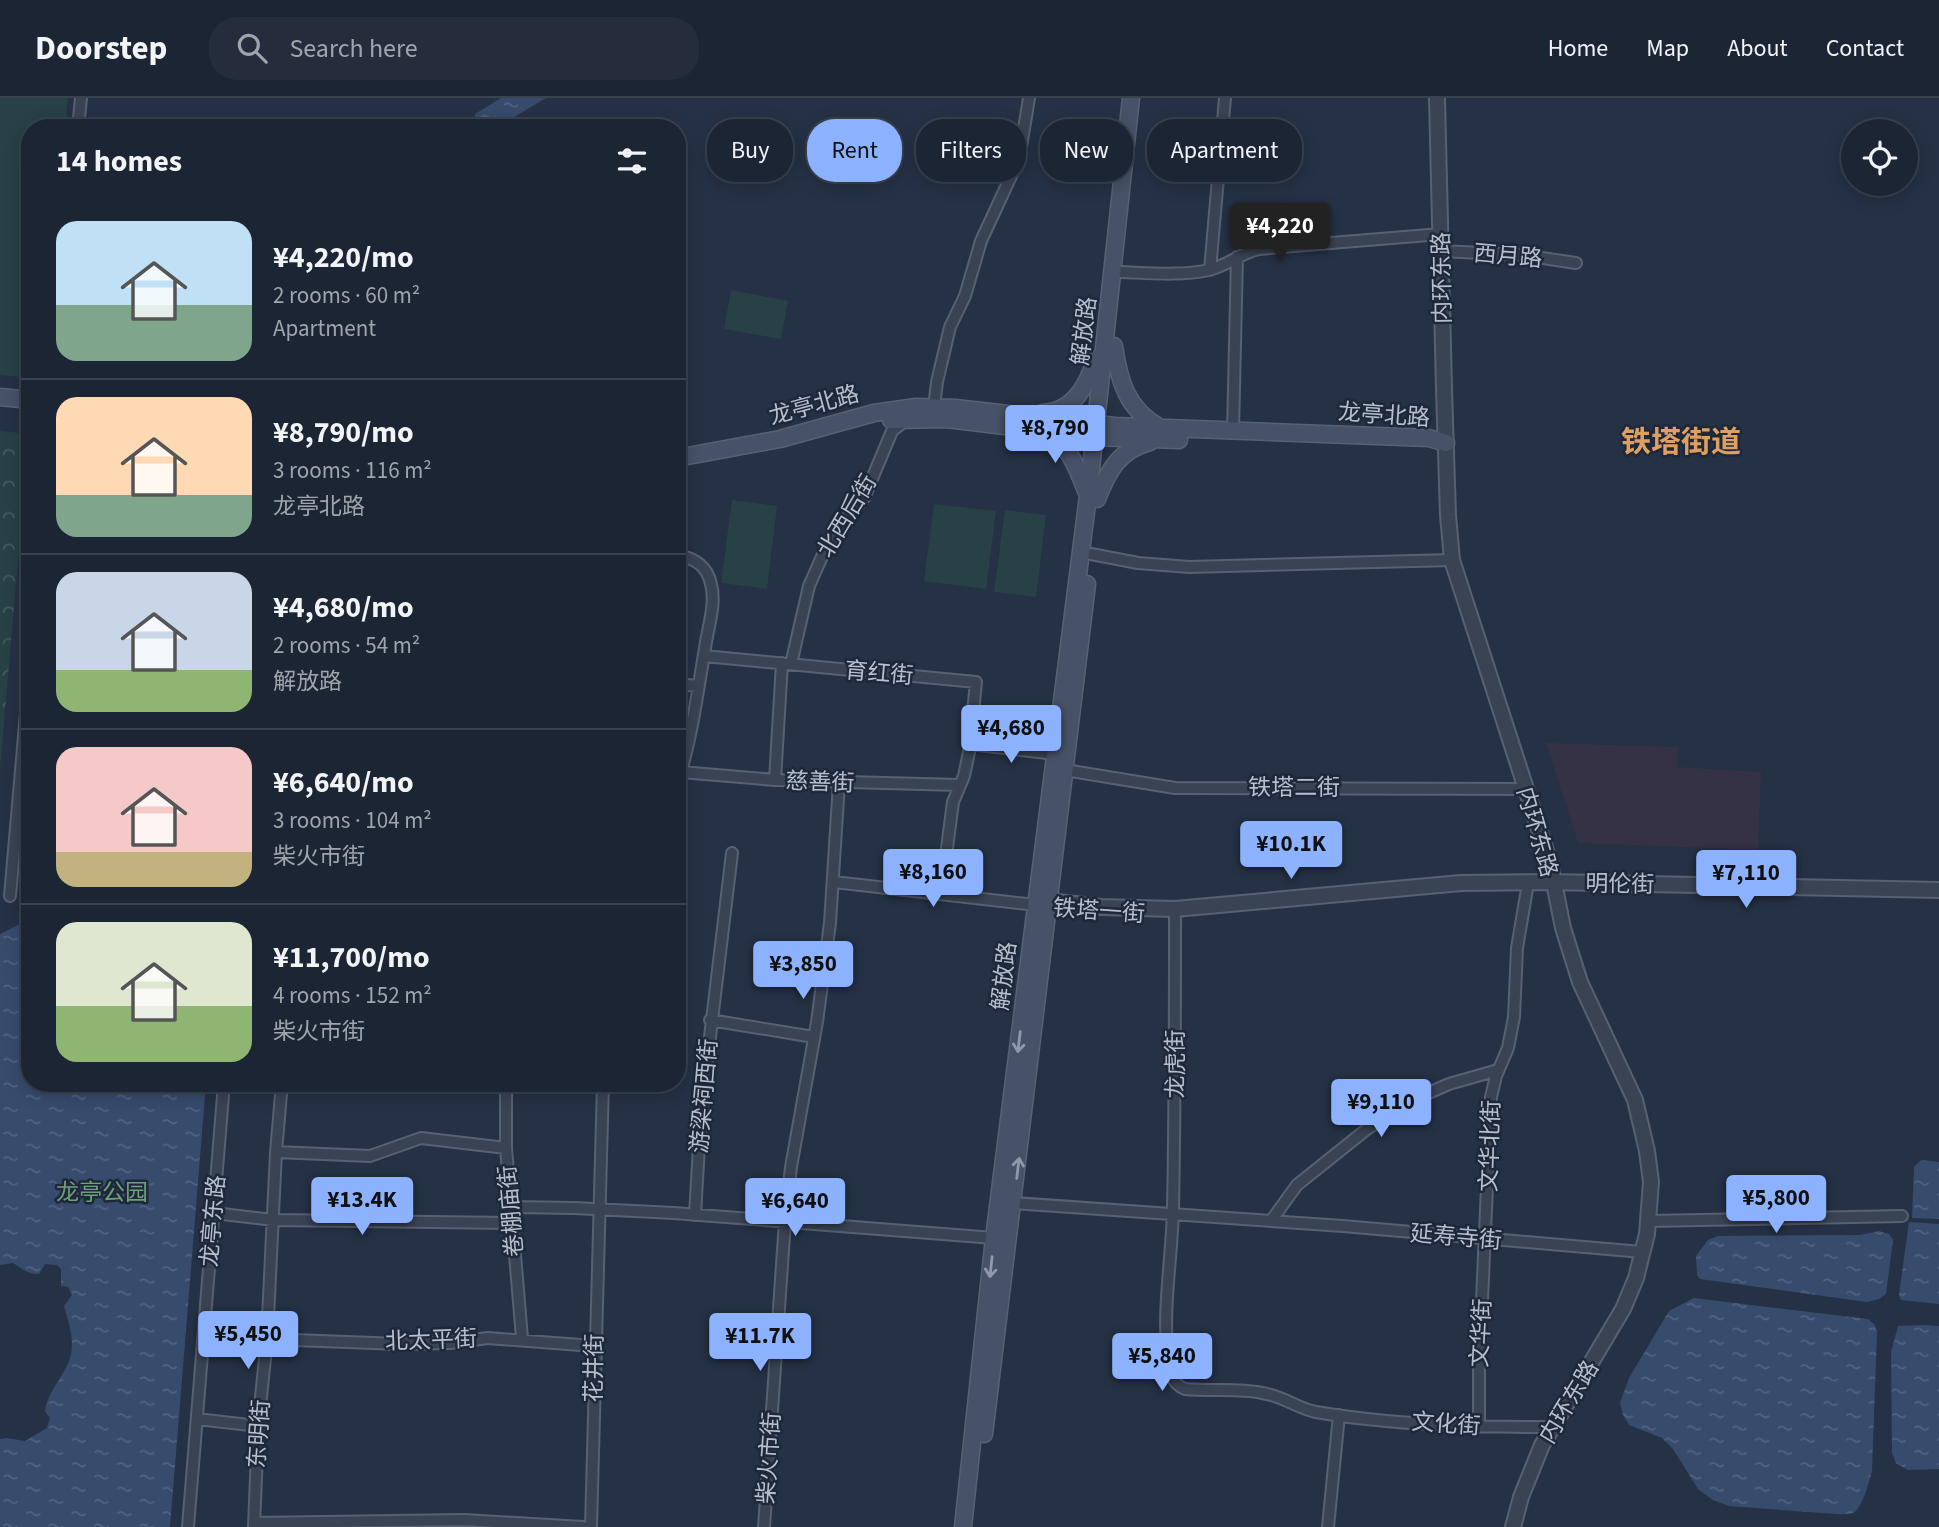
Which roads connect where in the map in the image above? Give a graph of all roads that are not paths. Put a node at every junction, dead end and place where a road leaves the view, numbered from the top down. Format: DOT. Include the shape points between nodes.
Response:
graph roads {
  1 [pos="81,98"];
  2 [pos="1029,98"];
  3 [pos="1130,98"];
  4 [pos="1138,98"];
  5 [pos="1225,98"];
  6 [pos="1437,98"];
  7 [pos="79,119"];
  8 [pos="1441,234"];
  9 [pos="1441,251"];
  10 [pos="1237,257"];
  11 [pos="1576,263"];
  12 [pos="1210,270"];
  13 [pos="1121,272"];
  14 [pos="1110,346"];
  15 [pos="0,397"];
  16 [pos="21,399"];
  17 [pos="0,407"];
  18 [pos="934,407"];
  19 [pos="21,409"];
  20 [pos="909,418"];
  21 [pos="1025,421"];
  22 [pos="1100,431"];
  23 [pos="1233,431"];
  24 [pos="1162,434"];
  25 [pos="1446,443"];
  26 [pos="686,455"];
  27 [pos="686,466"];
  28 [pos="1092,497"];
  29 [pos="1091,554"];
  30 [pos="686,558"];
  31 [pos="1452,560"];
  32 [pos="704,656"];
  33 [pos="786,664"];
  34 [pos="686,685"];
  35 [pos="698,686"];
  36 [pos="970,744"];
  37 [pos="686,747"];
  38 [pos="1055,754"];
  39 [pos="21,770"];
  40 [pos="1065,770"];
  41 [pos="686,772"];
  42 [pos="775,780"];
  43 [pos="839,783"];
  44 [pos="959,785"];
  45 [pos="1525,789"];
  46 [pos="732,853"];
  47 [pos="834,882"];
  48 [pos="1553,885"];
  49 [pos="1527,889"];
  50 [pos="1939,890"];
  51 [pos="941,894"];
  52 [pos="10,896"];
  53 [pos="1939,897"];
  54 [pos="1045,905"];
  55 [pos="1175,915"];
  56 [pos="710,1020"];
  57 [pos="814,1037"];
  58 [pos="1498,1070"];
  59 [pos="223,1092"];
  60 [pos="281,1092"];
  61 [pos="506,1092"];
  62 [pos="603,1092"];
  63 [pos="506,1148"];
  64 [pos="276,1152"];
  65 [pos="1014,1202"];
  66 [pos="511,1207"];
  67 [pos="599,1209"];
  68 [pos="214,1213"];
  69 [pos="1173,1213"];
  70 [pos="695,1214"];
  71 [pos="1902,1216"];
  72 [pos="273,1220"];
  73 [pos="785,1221"];
  74 [pos="1270,1221"];
  75 [pos="1648,1221"];
  76 [pos="513,1223"];
  77 [pos="994,1238"];
  78 [pos="1486,1240"];
  79 [pos="1642,1252"];
  80 [pos="522,1338"];
  81 [pos="267,1339"];
  82 [pos="594,1346"];
  83 [pos="1339,1415"];
  84 [pos="197,1419"];
  85 [pos="258,1426"];
  86 [pos="1479,1427"];
  87 [pos="1553,1427"];
  88 [pos="254,1525"];
  89 [pos="188,1527"];
  90 [pos="583,1527"];
  91 [pos="591,1527"];
  92 [pos="764,1527"];
  93 [pos="963,1527"];
  94 [pos="973,1527"];
  95 [pos="1328,1527"];
  96 [pos="1513,1527"];
  1 -- 7 [label="street"];
  2 -- 18 [label="street" via="1019,159 981,241 965,296 950,327"];
  3 -- 14 [label="main road, 解放路"];
  4 -- 13 [label="main road, 解放路"];
  5 -- 12 [label="street"];
  6 -- 8 [label="street, 内环东路"];
  8 -- 9 [label="street, 内环东路"];
  8 -- 10 [label="street" via="1259,249"];
  9 -- 11 [label="street, 西月路"];
  9 -- 25 [label="street, 内环东路"];
  10 -- 12 [label="street"];
  10 -- 23 [label="street"];
  12 -- 13 [label="street"];
  13 -- 14 [label="main road, 解放路"];
  14 -- 21 [label="main road" via="1096,359 1090,379 1076,398"];
  14 -- 22 [label="main road, 解放路"];
  14 -- 24 [label="main road" via="1126,396"];
  15 -- 16 [label="main road"];
  17 -- 19 [label="main road"];
  18 -- 21 [label="main road, 龙亭北路"];
  18 -- 26 [label="main road, 龙亭北路" via="874,413 780,439"];
  20 -- 21 [label="main road, 龙亭北路"];
  20 -- 27 [label="main road, 龙亭北路"];
  20 -- 33 [label="street, 北西后街" via="892,431 864,498 824,552 808,586"];
  21 -- 22 [label="main road, 龙亭北路"];
  21 -- 28 [label="main road" via="1068,451"];
  22 -- 24 [label="main road, 龙亭北路"];
  22 -- 28 [label="main road, 解放路"];
  23 -- 24 [label="main road, 龙亭北路"];
  23 -- 25 [label="main road, 龙亭北路" via="1429,438"];
  24 -- 25 [label="main road, 龙亭北路" via="1429,447"];
  24 -- 28 [label="main road" via="1120,457"];
  25 -- 31 [label="street, 内环东路"];
  28 -- 29 [label="main road, 解放路"];
  28 -- 38 [label="main road, 解放路"];
  29 -- 31 [label="street" via="1189,567"];
  29 -- 40 [label="main road, 解放路"];
  30 -- 32 [label="street" via="697,561 712,586"];
  31 -- 45 [label="street, 内环东路"];
  32 -- 33 [label="street, 育红街"];
  32 -- 35 [label="street"];
  33 -- 36 [label="street, 育红街" via="976,682"];
  33 -- 42 [label="street"];
  34 -- 35 [label="street"];
  35 -- 37 [label="street"];
  36 -- 38 [label="street"];
  36 -- 44 [label="street"];
  38 -- 54 [label="main road, 解放路"];
  39 -- 52 [label="street"];
  40 -- 45 [label="street, 铁塔二街" via="1175,788"];
  40 -- 54 [label="main road, 解放路"];
  41 -- 42 [label="street, 慈善街"];
  42 -- 43 [label="street, 慈善街"];
  43 -- 44 [label="street, 慈善街"];
  43 -- 47 [label="street, 柴火市街"];
  44 -- 51 [label="street"];
  45 -- 48 [label="street, 内环东路"];
  46 -- 56 [label="street, 游梁祠西街"];
  47 -- 51 [label="street"];
  47 -- 57 [label="street, 柴火市街"];
  48 -- 49 [label="street, 铁塔一街"];
  48 -- 50 [label="street, 明伦街"];
  48 -- 53 [label="street, 明伦街"];
  48 -- 54 [label="street, 铁塔一街" via="1461,883 1175,909"];
  48 -- 75 [label="street, 内环东路" via="1585,993 1635,1100 1651,1182"];
  49 -- 55 [label="street, 铁塔一街" via="1460,889"];
  49 -- 58 [label="street, 文华北街" via="1517,948 1514,1017"];
  51 -- 54 [label="street"];
  54 -- 55 [label="street, 铁塔一街" via="1100,913"];
  65 -- 54 [label="main road, 解放路, one-way"];
  54 -- 77 [label="main road, 解放路, one-way"];
  55 -- 69 [label="street, 龙虎街"];
  56 -- 57 [label="street"];
  56 -- 70 [label="street, 游梁祠西街"];
  57 -- 73 [label="street, 柴火市街"];
  58 -- 74 [label="street" via="1417,1098 1367,1129 1297,1185"];
  58 -- 78 [label="street, 文华北街" via="1491,1097"];
  59 -- 68 [label="street, 龙亭东路"];
  60 -- 64 [label="street, 东明街"];
  61 -- 63 [label="street, 卷棚庙街"];
  62 -- 67 [label="street, 花井街"];
  63 -- 64 [label="street" via="421,1138 370,1156"];
  63 -- 66 [label="street, 卷棚庙街"];
  64 -- 72 [label="street, 东明街"];
  65 -- 69 [label="street, 延寿寺街"];
  65 -- 94 [label="main road, 解放路"];
  66 -- 67 [label="street"];
  66 -- 76 [label="street, 卷棚庙街"];
  67 -- 70 [label="street"];
  67 -- 82 [label="street, 花井街"];
  68 -- 72 [label="street"];
  68 -- 84 [label="street, 龙亭东路"];
  69 -- 74 [label="street, 延寿寺街"];
  69 -- 83 [label="street, 龙虎街" via="1167,1322 1168,1359 1177,1386 1272,1395 1304,1409"];
  70 -- 73 [label="street"];
  71 -- 75 [label="street"];
  72 -- 76 [label="street"];
  72 -- 81 [label="street, 东明街"];
  73 -- 77 [label="street"];
  73 -- 92 [label="street, 柴火市街"];
  74 -- 78 [label="street, 延寿寺街"];
  75 -- 79 [label="street, 内环东路"];
  76 -- 80 [label="street, 卷棚庙街"];
  77 -- 93 [label="main road, 解放路, one-way"];
  78 -- 79 [label="street, 延寿寺街"];
  78 -- 86 [label="street, 文华街"];
  79 -- 87 [label="street, 内环东路" via="1623,1309"];
  80 -- 81 [label="street, 北太平街" via="400,1344"];
  80 -- 82 [label="street, 北太平街"];
  81 -- 85 [label="street, 东明街"];
  82 -- 91 [label="street, 花井街"];
  83 -- 86 [label="street, 文化街"];
  83 -- 95 [label="street"];
  84 -- 85 [label="street"];
  84 -- 89 [label="street, 龙亭东路"];
  85 -- 88 [label="street, 东明街"];
  86 -- 87 [label="street, 文化街"];
  87 -- 96 [label="street, 内环东路" via="1532,1466"];
  88 -- 90 [label="street" via="464,1520"];
}
